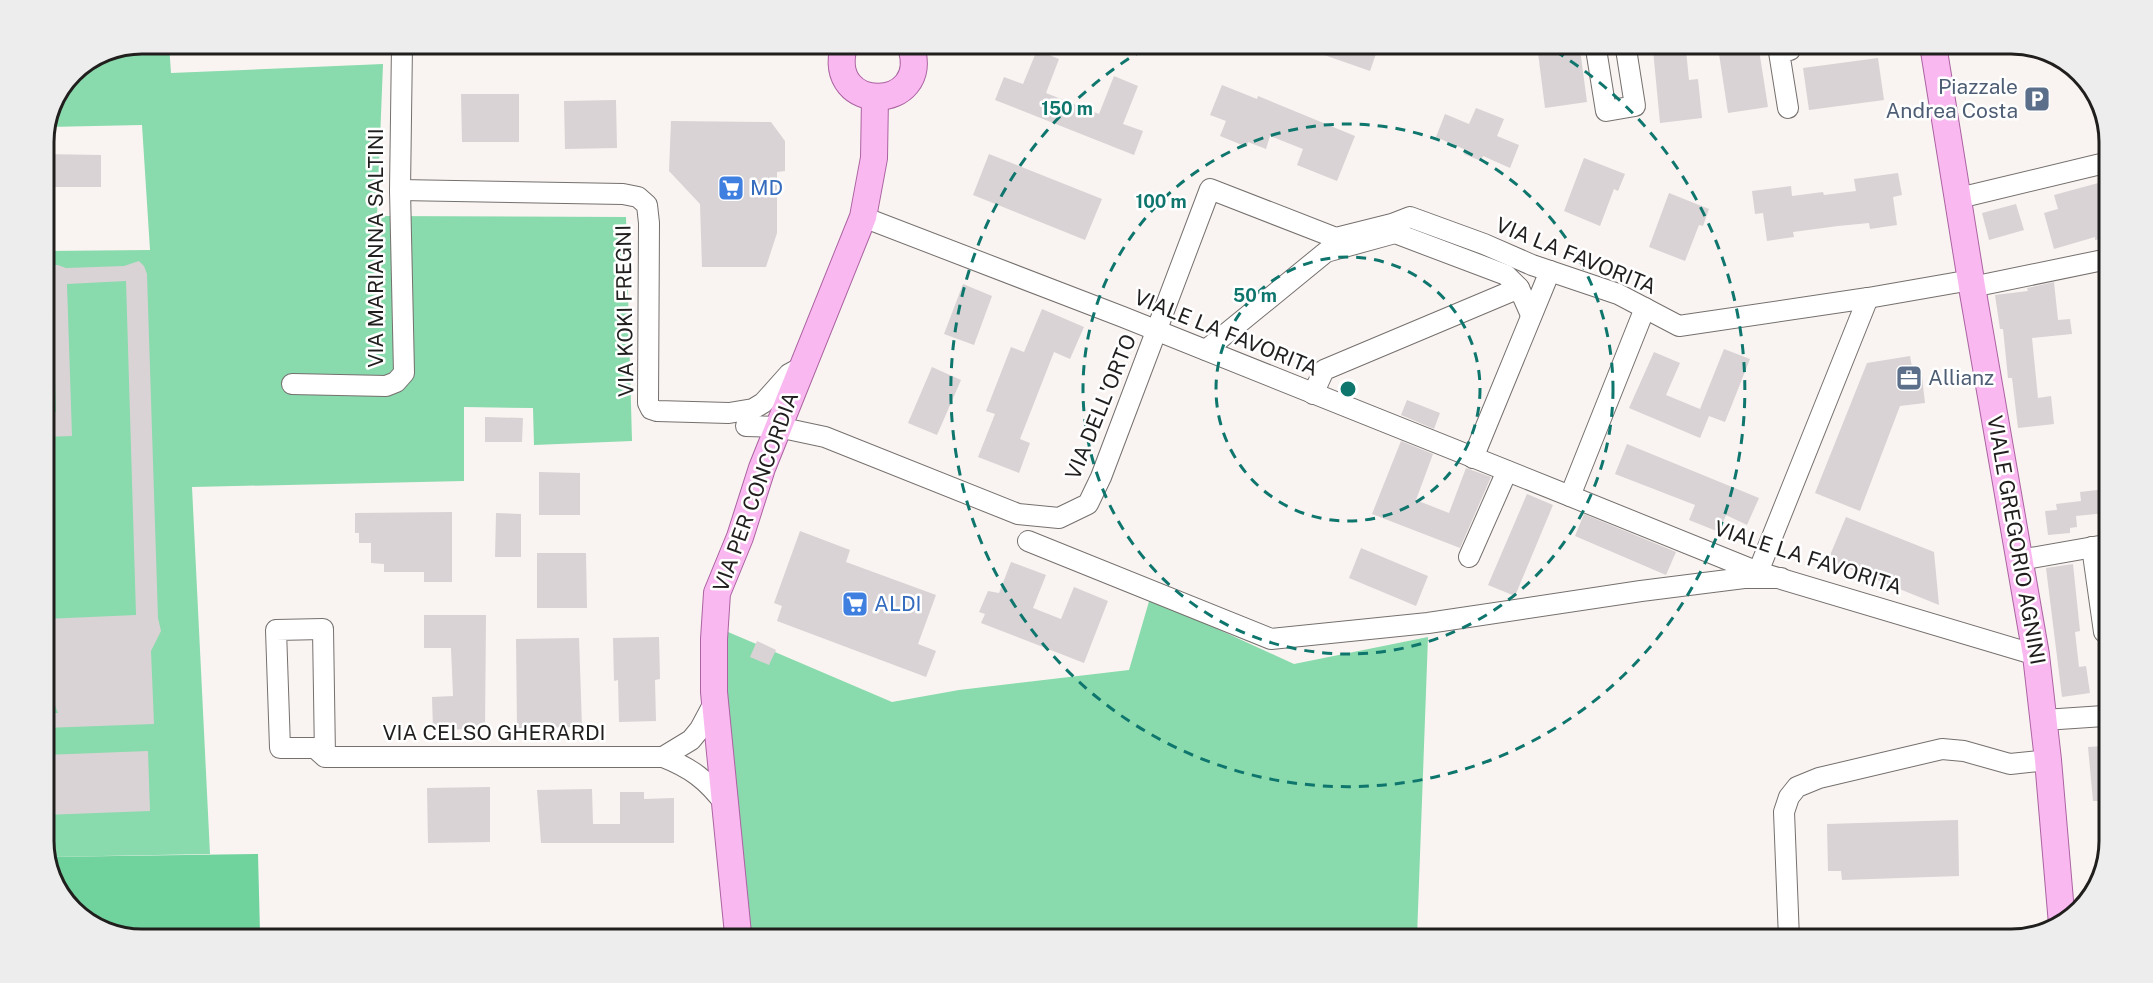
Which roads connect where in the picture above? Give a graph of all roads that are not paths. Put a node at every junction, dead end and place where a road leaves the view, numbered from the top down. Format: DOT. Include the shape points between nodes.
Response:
graph roads {
  1 [pos="402,54"];
  2 [pos="842,54"];
  3 [pos="913,54"];
  4 [pos="1597,54"];
  5 [pos="1627,54"];
  6 [pos="1779,54"];
  7 [pos="1935,54"];
  8 [pos="875,98"];
  9 [pos="1788,108"];
  10 [pos="2099,164"];
  11 [pos="1210,189"];
  12 [pos="400,190"];
  13 [pos="1959,198"];
  14 [pos="864,217"];
  15 [pos="2099,261"];
  16 [pos="1550,271"];
  17 [pos="1971,283"];
  18 [pos="1519,288"];
  19 [pos="1868,298"];
  20 [pos="1645,309"];
  21 [pos="1532,315"];
  22 [pos="1156,332"];
  23 [pos="1206,350"];
  24 [pos="802,367"];
  25 [pos="292,384"];
  26 [pos="1313,394"];
  27 [pos="750,417"];
  28 [pos="778,427"];
  29 [pos="1473,458"];
  30 [pos="762,468"];
  31 [pos="1507,471"];
  32 [pos="1570,496"];
  33 [pos="1028,541"];
  34 [pos="2099,546"];
  35 [pos="1468,557"];
  36 [pos="2020,560"];
  37 [pos="1758,572"];
  38 [pos="1781,578"];
  39 [pos="2036,655"];
  40 [pos="715,701"];
  41 [pos="2099,716"];
  42 [pos="2044,720"];
  43 [pos="691,740"];
  44 [pos="720,753"];
  45 [pos="325,756"];
  46 [pos="663,757"];
  47 [pos="2049,760"];
  48 [pos="693,772"];
  49 [pos="725,804"];
  50 [pos="2061,913"];
  51 [pos="738,929"];
  52 [pos="1789,929"];
  1 -- 12 [label="street, VIA MARIANNA SALTINI"];
  2 -- 8 [label="main road" via="842,68 853,89"];
  3 -- 8 [label="main road" via="913,72 907,83 898,92"];
  4 -- 5 [label="street" via="1606,111 1635,106"];
  6 -- 9 [label="street"];
  7 -- 13 [label="main road, VIALE GREGORIO AGNINI"];
  8 -- 14 [label="main road, VIA PER CONCORDIA" via="874,158"];
  10 -- 13 [label="street"];
  11 -- 16 [label="street, VIA LA FAVORITA" via="1336,238 1410,217"];
  11 -- 22 [label="street, VIA DELL'ORTO"];
  12 -- 25 [label="street, VIA MARIANNA SALTINI" via="404,373 386,386"];
  12 -- 27 [label="street, VIA KOKI FREGNI" via="638,197 647,205 649,223 651,409"];
  13 -- 17 [label="main road, VIALE GREGORIO AGNINI"];
  14 -- 22 [label="street, VIALE LA FAVORITA"];
  14 -- 24 [label="main road, VIA PER CONCORDIA"];
  15 -- 17 [label="street, VIA LA FAVORITA"];
  16 -- 20 [label="street, VIA LA FAVORITA" via="1618,294"];
  16 -- 21 [label="street"];
  17 -- 19 [label="street, VIA LA FAVORITA"];
  17 -- 36 [label="main road, VIALE GREGORIO AGNINI"];
  18 -- 21 [label="street"];
  18 -- 23 [label="street" via="1506,275 1395,233 1326,252"];
  18 -- 26 [label="street" via="1324,370"];
  19 -- 20 [label="street, VIA LA FAVORITA" via="1679,326"];
  19 -- 37 [label="street"];
  20 -- 32 [label="street"];
  21 -- 29 [label="street"];
  22 -- 23 [label="street, VIALE LA FAVORITA"];
  22 -- 28 [label="street, VIA DELL'ORTO" via="1088,504 1059,518 1018,514 825,437"];
  23 -- 26 [label="street, VIALE LA FAVORITA"];
  24 -- 27 [label="street" via="789,374"];
  24 -- 28 [label="main road, VIA PER CONCORDIA"];
  26 -- 29 [label="street, VIALE LA FAVORITA"];
  27 -- 28 [label="street, VIA DELL'ORTO"];
  27 -- 30 [label="street, VIA KOKI FREGNI"];
  28 -- 30 [label="main road, VIA PER CONCORDIA"];
  29 -- 31 [label="street, VIALE LA FAVORITA"];
  30 -- 40 [label="main road, VIA PER CONCORDIA" via="717,593"];
  31 -- 32 [label="street, VIALE LA FAVORITA"];
  31 -- 35 [label="street"];
  32 -- 37 [label="street, VIALE LA FAVORITA"];
  33 -- 38 [label="street" via="1271,639 1428,623 1744,578"];
  34 -- 36 [label="street"];
  36 -- 39 [label="main road, VIALE GREGORIO AGNINI"];
  37 -- 38 [label="street, VIALE LA FAVORITA"];
  38 -- 39 [label="street, VIALE LA FAVORITA"];
  39 -- 42 [label="main road, VIALE GREGORIO AGNINI"];
  40 -- 43 [label="street"];
  40 -- 44 [label="main road, VIA PER CONCORDIA"];
  41 -- 42 [label="street"];
  42 -- 47 [label="main road, VIALE GREGORIO AGNINI"];
  43 -- 44 [label="street" via="708,744"];
  43 -- 46 [label="street"];
  44 -- 48 [label="street"];
  44 -- 49 [label="main road, VIA PER CONCORDIA"];
  45 -- 45 [label="street, VIA CELSO GHERARDI" via="323,629 276,630 280,748 315,748"];
  45 -- 46 [label="street, VIA CELSO GHERARDI"];
  46 -- 48 [label="street, VIA CELSO GHERARDI"];
  47 -- 50 [label="main road, VIALE GREGORIO AGNINI"];
  47 -- 52 [label="street" via="2010,764 1942,749 1819,778 1797,787 1788,797 1784,812"];
  48 -- 49 [label="street, VIA CELSO GHERARDI"];
  49 -- 51 [label="main road, VIA PER CONCORDIA"];
}
